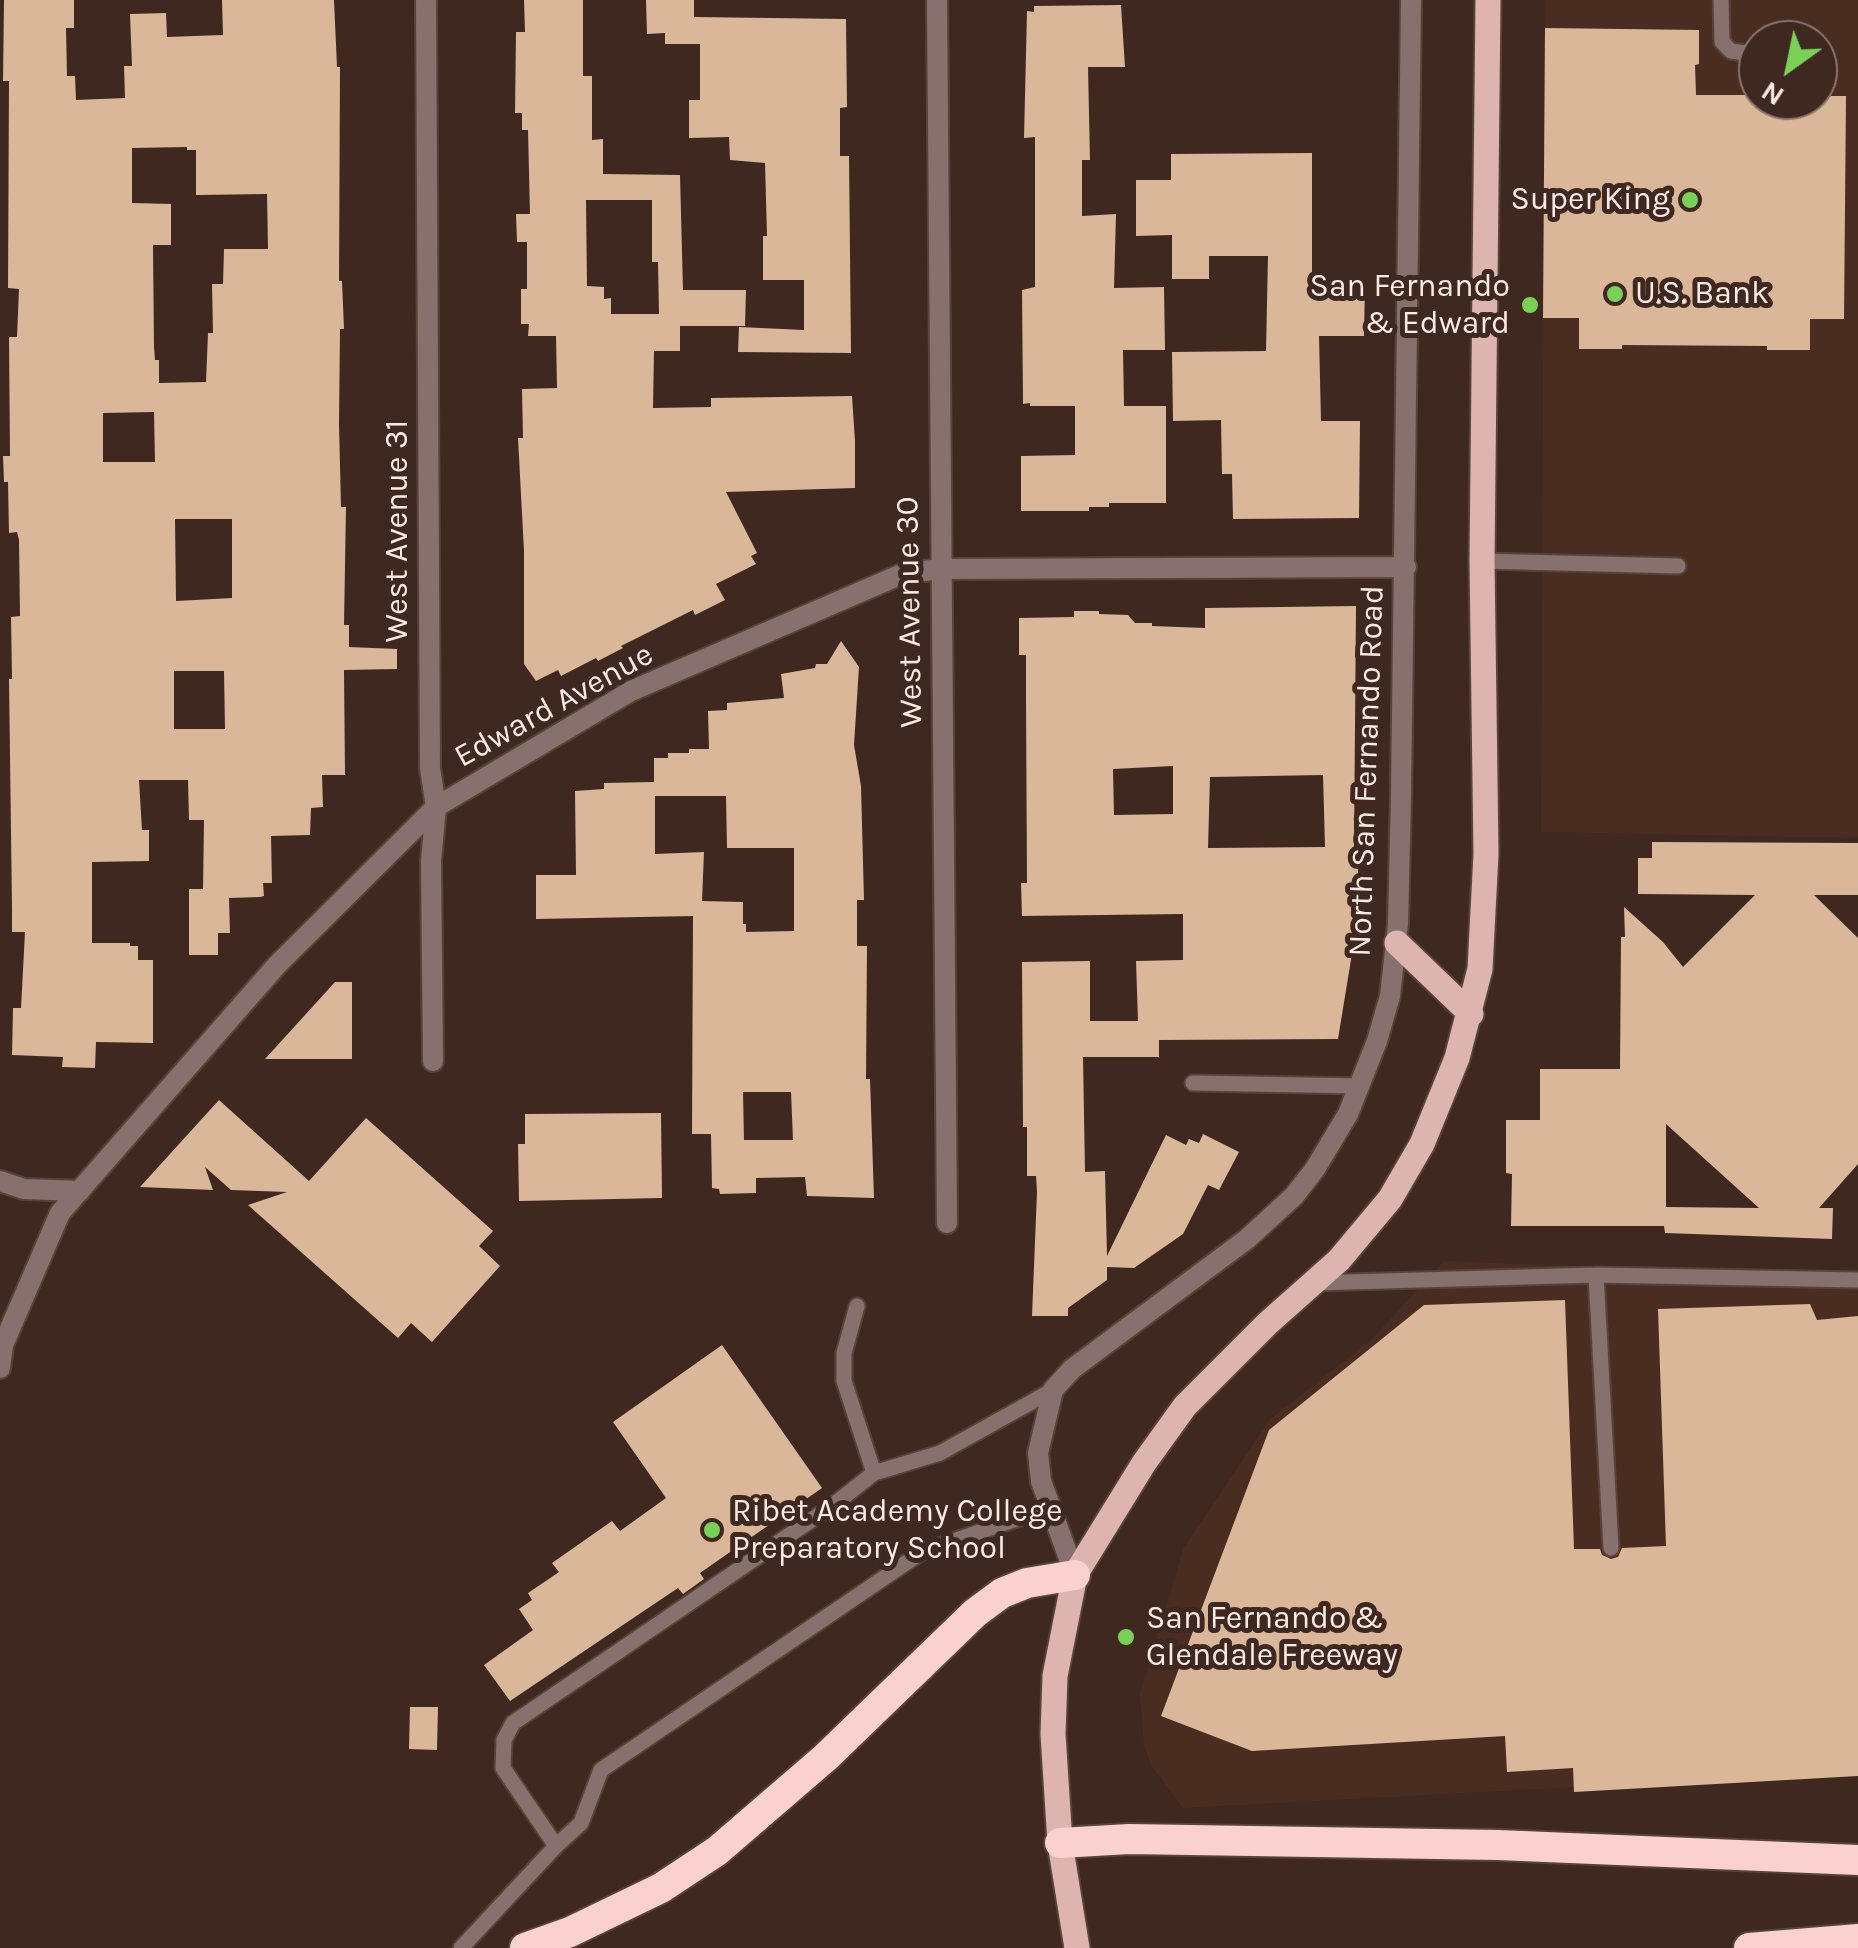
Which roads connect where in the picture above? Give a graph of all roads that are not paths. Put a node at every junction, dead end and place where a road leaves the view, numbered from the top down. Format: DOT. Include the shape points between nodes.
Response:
graph roads {
  1 [pos="426,0"];
  2 [pos="936,0"];
  3 [pos="1411,0"];
  4 [pos="1488,0"];
  5 [pos="1721,0"];
  6 [pos="1738,52"];
  7 [pos="1482,561"];
  8 [pos="1678,566"];
  9 [pos="1406,567"];
  10 [pos="940,569"];
  11 [pos="436,807"];
  12 [pos="1397,943"];
  13 [pos="1471,1014"];
  14 [pos="433,1061"];
  15 [pos="1193,1083"];
  16 [pos="1361,1086"];
  17 [pos="0,1181"];
  18 [pos="80,1191"];
  19 [pos="947,1222"];
  20 [pos="1596,1275"];
  21 [pos="1858,1280"];
  22 [pos="1313,1283"];
  23 [pos="858,1306"];
  24 [pos="1,1343"];
  25 [pos="0,1368"];
  26 [pos="1052,1390"];
  27 [pos="874,1474"];
  28 [pos="1048,1508"];
  29 [pos="1611,1548"];
  30 [pos="1075,1576"];
  31 [pos="1060,1842"];
  32 [pos="556,1846"];
  33 [pos="1858,1860"];
  34 [pos="1858,1940"];
  35 [pos="461,1948"];
  36 [pos="525,1948"];
  37 [pos="1077,1948"];
  38 [pos="1749,1948"];
  1 -- 11 [label="street, West Avenue 31" via="430,750"];
  2 -- 10 [label="street, West Avenue 30"];
  3 -- 9 [label="street, North San Fernando Road"];
  4 -- 7 [label="main road"];
  5 -- 6 [label="lane" via="1722,42"];
  7 -- 8 [label="lane"];
  7 -- 13 [label="main road" via="1486,854"];
  9 -- 10 [label="street, Edward Avenue"];
  9 -- 12 [label="street, North San Fernando Road"];
  10 -- 11 [label="street, Edward Avenue" via="902,574 631,691"];
  10 -- 19 [label="street, West Avenue 30"];
  11 -- 14 [label="street, West Avenue 31"];
  11 -- 18 [label="street, Edward Avenue" via="277,965"];
  12 -- 13 [label="main road"];
  12 -- 16 [label="street, North San Fernando Road" via="1390,996"];
  13 -- 22 [label="main road" via="1422,1144 1390,1200"];
  15 -- 16 [label="lane"];
  16 -- 26 [label="street, North San Fernando Road" via="1334,1141 1272,1218"];
  17 -- 18 [label="street"];
  18 -- 24 [label="street, Edward Avenue" via="60,1213"];
  20 -- 21 [label="lane"];
  20 -- 22 [label="lane"];
  20 -- 29 [label="lane"];
  22 -- 30 [label="main road" via="1185,1406"];
  23 -- 27 [label="lane" via="844,1353 844,1381"];
  24 -- 25 [label="street, Edward Avenue"];
  26 -- 27 [label="lane" via="940,1454"];
  26 -- 28 [label="street" via="1038,1453"];
  27 -- 32 [label="lane" via="512,1724 503,1768"];
  28 -- 30 [label="street"];
  28 -- 32 [label="lane" via="922,1552 601,1770 582,1823"];
  30 -- 31 [label="main road" via="1055,1676"];
  30 -- 36 [label="highway" via="1026,1583 975,1613 826,1757 716,1851 661,1888"];
  31 -- 33 [label="highway" via="1498,1845"];
  31 -- 37 [label="main road"];
  32 -- 35 [label="lane"];
  34 -- 38 [label="highway"];
}
